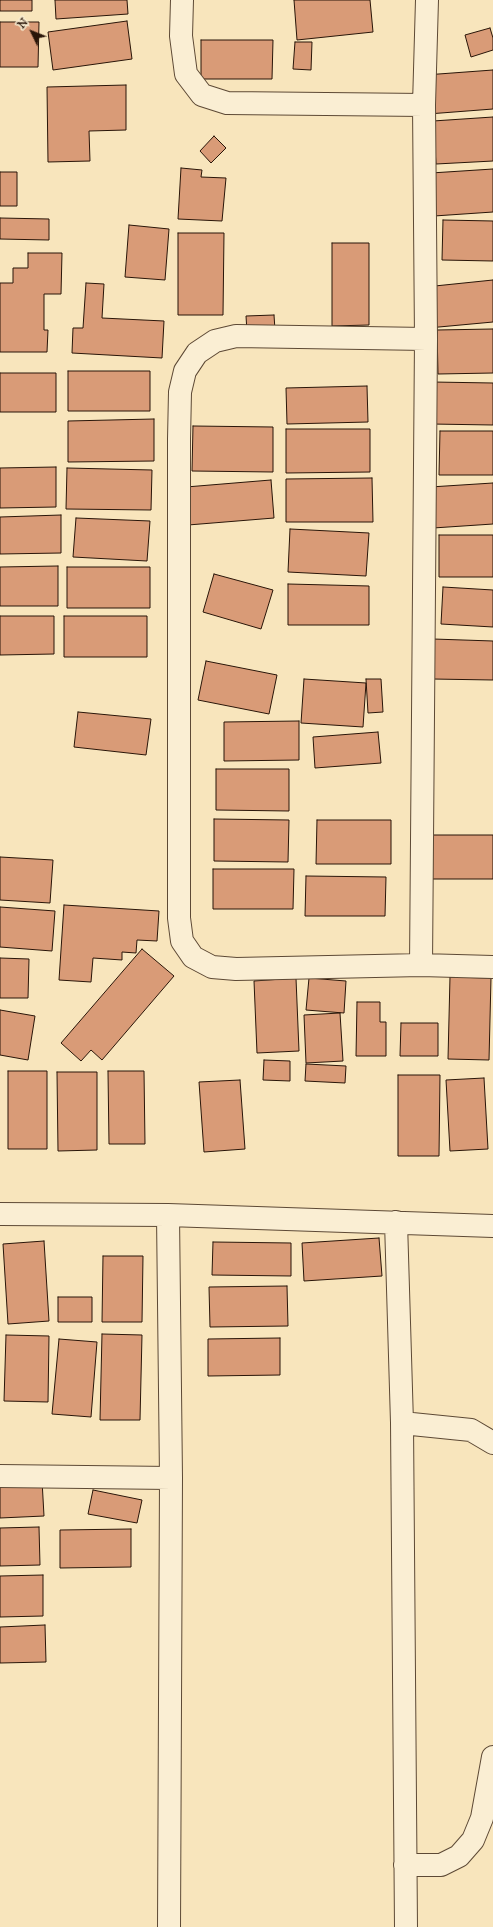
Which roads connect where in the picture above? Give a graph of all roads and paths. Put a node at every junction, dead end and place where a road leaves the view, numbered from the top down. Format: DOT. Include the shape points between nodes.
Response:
graph roads {
  1 [pos="182,0"];
  2 [pos="426,0"];
  3 [pos="424,105"];
  4 [pos="426,339"];
  5 [pos="421,965"];
  6 [pos="493,967"];
  7 [pos="0,1214"];
  8 [pos="168,1215"];
  9 [pos="396,1222"];
  10 [pos="493,1226"];
  11 [pos="402,1423"];
  12 [pos="493,1443"];
  13 [pos="0,1476"];
  14 [pos="171,1478"];
  15 [pos="493,1757"];
  16 [pos="405,1866"];
  17 [pos="169,1927"];
  18 [pos="406,1927"];
  1 -- 3 [label="street" via="181,36 186,74 202,95 227,103"];
  2 -- 3 [label="street"];
  3 -- 4 [label="street"];
  4 -- 5 [label="street"];
  4 -- 5 [label="street" via="236,336 215,341 197,353 185,371 180,392 179,439 178,910 182,941 193,957 212,967 236,969"];
  5 -- 6 [label="street"];
  7 -- 8 [label="street"];
  8 -- 9 [label="street"];
  8 -- 14 [label="street"];
  9 -- 10 [label="street"];
  9 -- 11 [label="street"];
  11 -- 12 [label="street" via="471,1430"];
  11 -- 16 [label="street"];
  13 -- 14 [label="street"];
  14 -- 17 [label="street"];
  15 -- 16 [label="street" via="482,1818 473,1840 459,1856 441,1865"];
  16 -- 18 [label="street"];
}
